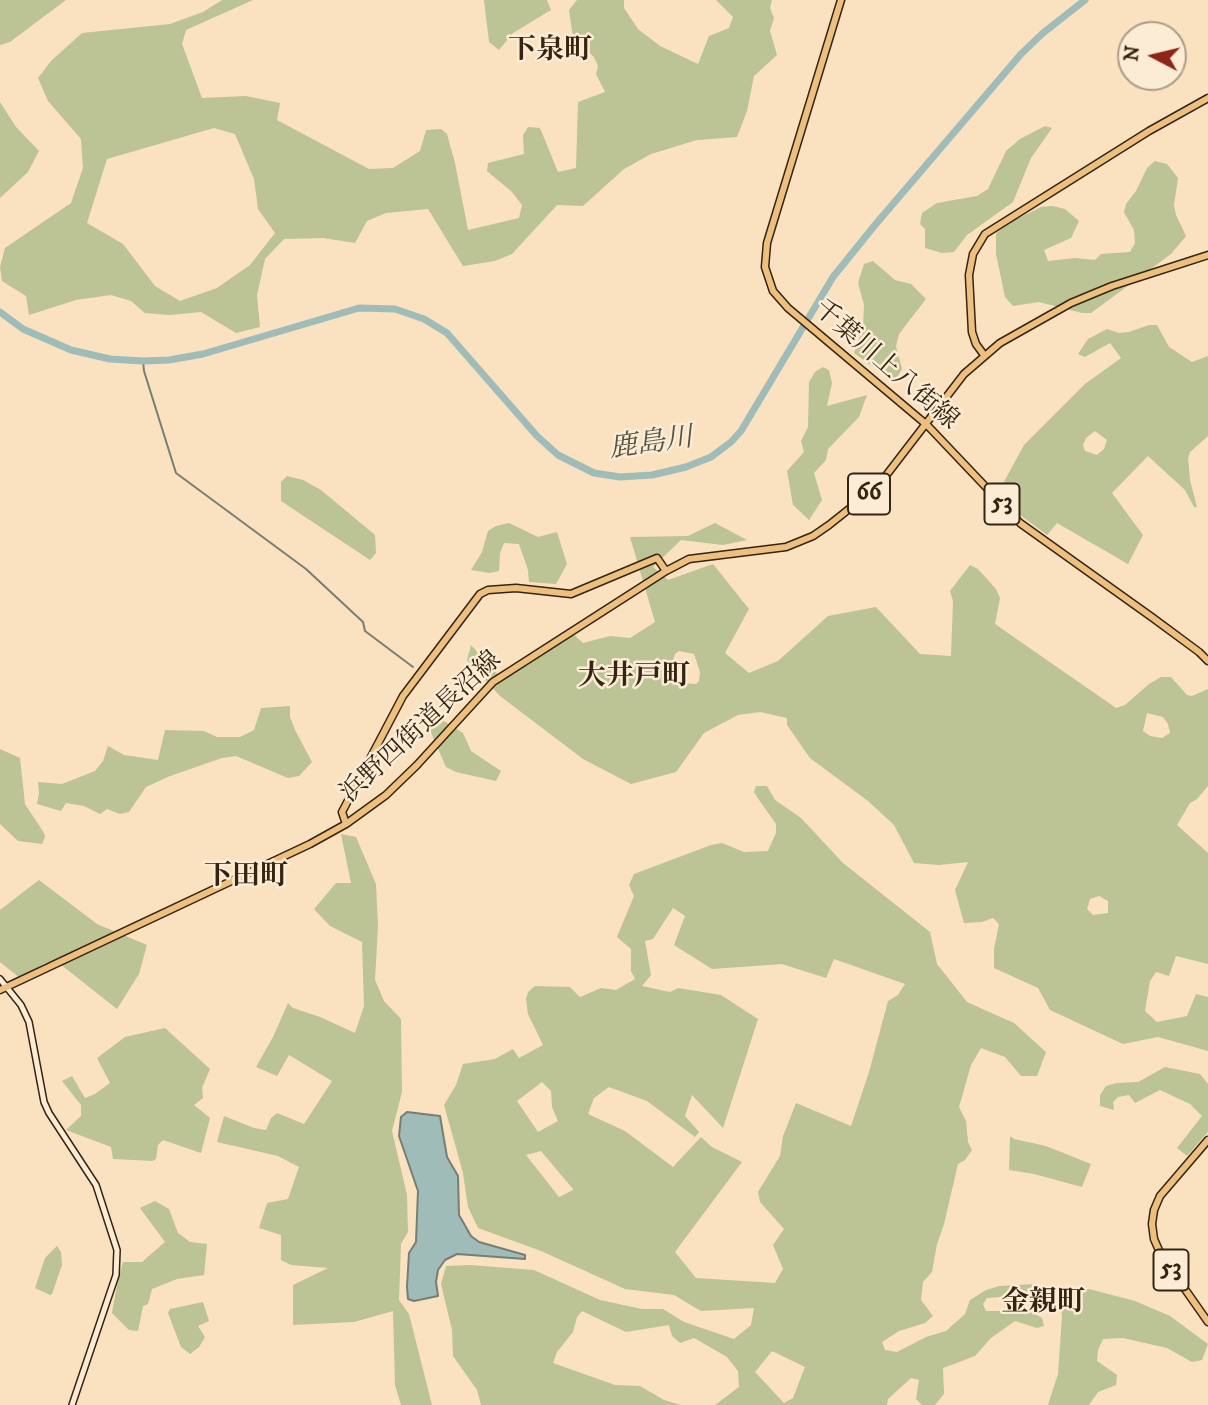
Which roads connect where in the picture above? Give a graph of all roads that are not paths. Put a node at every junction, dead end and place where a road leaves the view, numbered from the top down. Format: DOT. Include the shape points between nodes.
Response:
graph roads {
  1 [pos="841,0"];
  2 [pos="1208,98"];
  3 [pos="1208,255"];
  4 [pos="984,355"];
  5 [pos="927,425"];
  6 [pos="666,571"];
  7 [pos="1208,661"];
  8 [pos="346,824"];
  9 [pos="0,979"];
  10 [pos="3,988"];
  11 [pos="1208,1140"];
  12 [pos="1208,1322"];
  13 [pos="72,1405"];
  1 -- 5 [label="main road, 千葉川上八街線 / 53" via="765,249 765,267 779,298"];
  2 -- 4 [label="main road" via="985,234 973,254 969,275 972,332"];
  3 -- 4 [label="main road, 浜野四街道長沼線 / 66" via="1071,303"];
  4 -- 5 [label="main road, 浜野四街道長沼線 / 66" via="964,374"];
  5 -- 6 [label="main road, 浜野四街道長沼線 / 66" via="878,486 813,536 778,549 689,559"];
  5 -- 7 [label="main road, 千葉川上八街線 / 53" via="1028,530"];
  6 -- 8 [label="main road, 浜野四街道長沼線 / 66" via="493,682 386,795"];
  6 -- 8 [label="main road, 浜野四街道長沼線" via="657,558 571,594 516,589 480,594 403,696 342,812"];
  8 -- 10 [label="main road, 浜野四街道長沼線"];
  9 -- 10 [label="street"];
  10 -- 13 [label="street" via="21,1005 29,1021 44,1102 96,1185 117,1250 116,1275"];
  11 -- 12 [label="main road, 53" via="1165,1190 1154,1210 1153,1233 1159,1252"];
}
